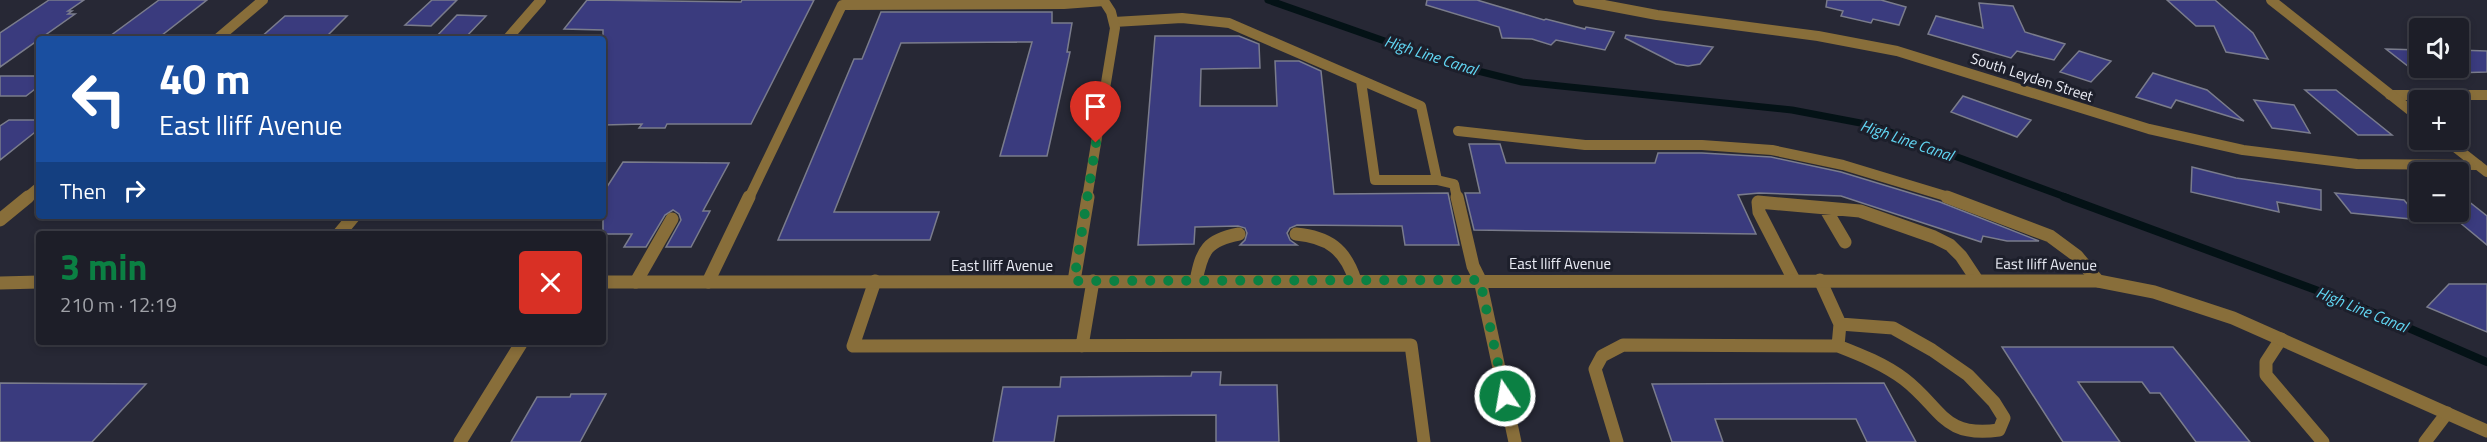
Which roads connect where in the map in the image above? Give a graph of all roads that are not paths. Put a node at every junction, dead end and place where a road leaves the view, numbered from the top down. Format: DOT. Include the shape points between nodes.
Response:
graph roads {
  1 [pos="263,0"];
  2 [pos="541,0"];
  3 [pos="1578,0"];
  4 [pos="2271,0"];
  5 [pos="1103,1"];
  6 [pos="844,3"];
  7 [pos="1114,22"];
  8 [pos="220,36"];
  9 [pos="510,36"];
  10 [pos="1361,81"];
  11 [pos="2390,95"];
  12 [pos="2487,95"];
  13 [pos="2409,110"];
  14 [pos="1458,131"];
  15 [pos="2459,150"];
  16 [pos="2483,168"];
  17 [pos="1437,180"];
  18 [pos="36,190"];
  19 [pos="1825,208"];
  20 [pos="352,219"];
  21 [pos="672,219"];
  22 [pos="0,220"];
  23 [pos="342,231"];
  24 [pos="1239,234"];
  25 [pos="1296,234"];
  26 [pos="1845,242"];
  27 [pos="1355,280"];
  28 [pos="1480,280"];
  29 [pos="1794,280"];
  30 [pos="1820,280"];
  31 [pos="1977,280"];
  32 [pos="875,281"];
  33 [pos="1074,281"];
  34 [pos="1093,281"];
  35 [pos="1196,281"];
  36 [pos="2098,281"];
  37 [pos="36,282"];
  38 [pos="606,282"];
  39 [pos="636,282"];
  40 [pos="708,282"];
  41 [pos="6,283"];
  42 [pos="0,293"];
  43 [pos="1840,324"];
  44 [pos="2281,339"];
  45 [pos="520,345"];
  46 [pos="1082,346"];
  47 [pos="1838,346"];
  48 [pos="2447,413"];
  49 [pos="2487,431"];
  50 [pos="460,442"];
  51 [pos="1424,442"];
  52 [pos="1515,442"];
  53 [pos="1617,442"];
  54 [pos="2323,442"];
  55 [pos="2425,442"];
  1 -- 8 [label="street"];
  2 -- 9 [label="street"];
  3 -- 16 [label="street, South Leyden Street" via="1670,18 1792,31 1897,51 2100,115 2225,146 2337,163"];
  4 -- 11 [label="street"];
  5 -- 6 [label="street"];
  5 -- 7 [label="street"];
  6 -- 40 [label="street"];
  7 -- 10 [label="street" via="1155,18 1226,22"];
  7 -- 33 [label="street"];
  10 -- 17 [label="street" via="1421,106"];
  10 -- 17 [label="street" via="1376,180"];
  11 -- 12 [label="street"];
  11 -- 13 [label="street"];
  14 -- 36 [label="street" via="1584,145 1706,145 1770,150 1816,159 1937,194 2050,236 2082,259"];
  15 -- 16 [label="street"];
  17 -- 28 [label="street" via="1454,184 1473,267"];
  18 -- 22 [label="street"];
  19 -- 26 [label="street"];
  19 -- 29 [label="street" via="1758,202 1759,212"];
  19 -- 31 [label="street" via="1860,211 1934,237 1950,245"];
  20 -- 23 [label="street"];
  21 -- 39 [label="street"];
  24 -- 35 [label="street" via="1210,243 1201,255"];
  25 -- 27 [label="street" via="1325,238 1340,248 1350,262"];
  27 -- 28 [label="street, East Iliff Avenue"];
  27 -- 35 [label="street, East Iliff Avenue"];
  28 -- 29 [label="street, East Iliff Avenue"];
  28 -- 52 [label="street"];
  29 -- 30 [label="street, East Iliff Avenue"];
  30 -- 31 [label="street, East Iliff Avenue"];
  30 -- 43 [label="street"];
  31 -- 36 [label="street, East Iliff Avenue"];
  32 -- 33 [label="street, East Iliff Avenue"];
  32 -- 40 [label="street, East Iliff Avenue"];
  32 -- 46 [label="street" via="853,346"];
  33 -- 34 [label="street, East Iliff Avenue"];
  34 -- 35 [label="street, East Iliff Avenue"];
  34 -- 46 [label="street"];
  36 -- 44 [label="street, East Iliff Avenue" via="2127,284 2178,298"];
  37 -- 41 [label="street"];
  38 -- 39 [label="street, East Iliff Avenue"];
  39 -- 40 [label="street, East Iliff Avenue"];
  41 -- 42 [label="street"];
  43 -- 47 [label="street"];
  43 -- 47 [label="street" via="1893,328 1932,350 1968,375 1994,402 2004,418 1999,430 1983,437 1960,435 1937,417 1912,385 1872,360"];
  44 -- 48 [label="street, East Iliff Avenue"];
  44 -- 54 [label="street" via="2266,362 2266,375"];
  45 -- 50 [label="street"];
  46 -- 51 [label="street" via="1411,345"];
  47 -- 53 [label="street" via="1623,345 1602,356 1595,369"];
  48 -- 49 [label="street, East Iliff Avenue"];
  48 -- 55 [label="street"];
}
